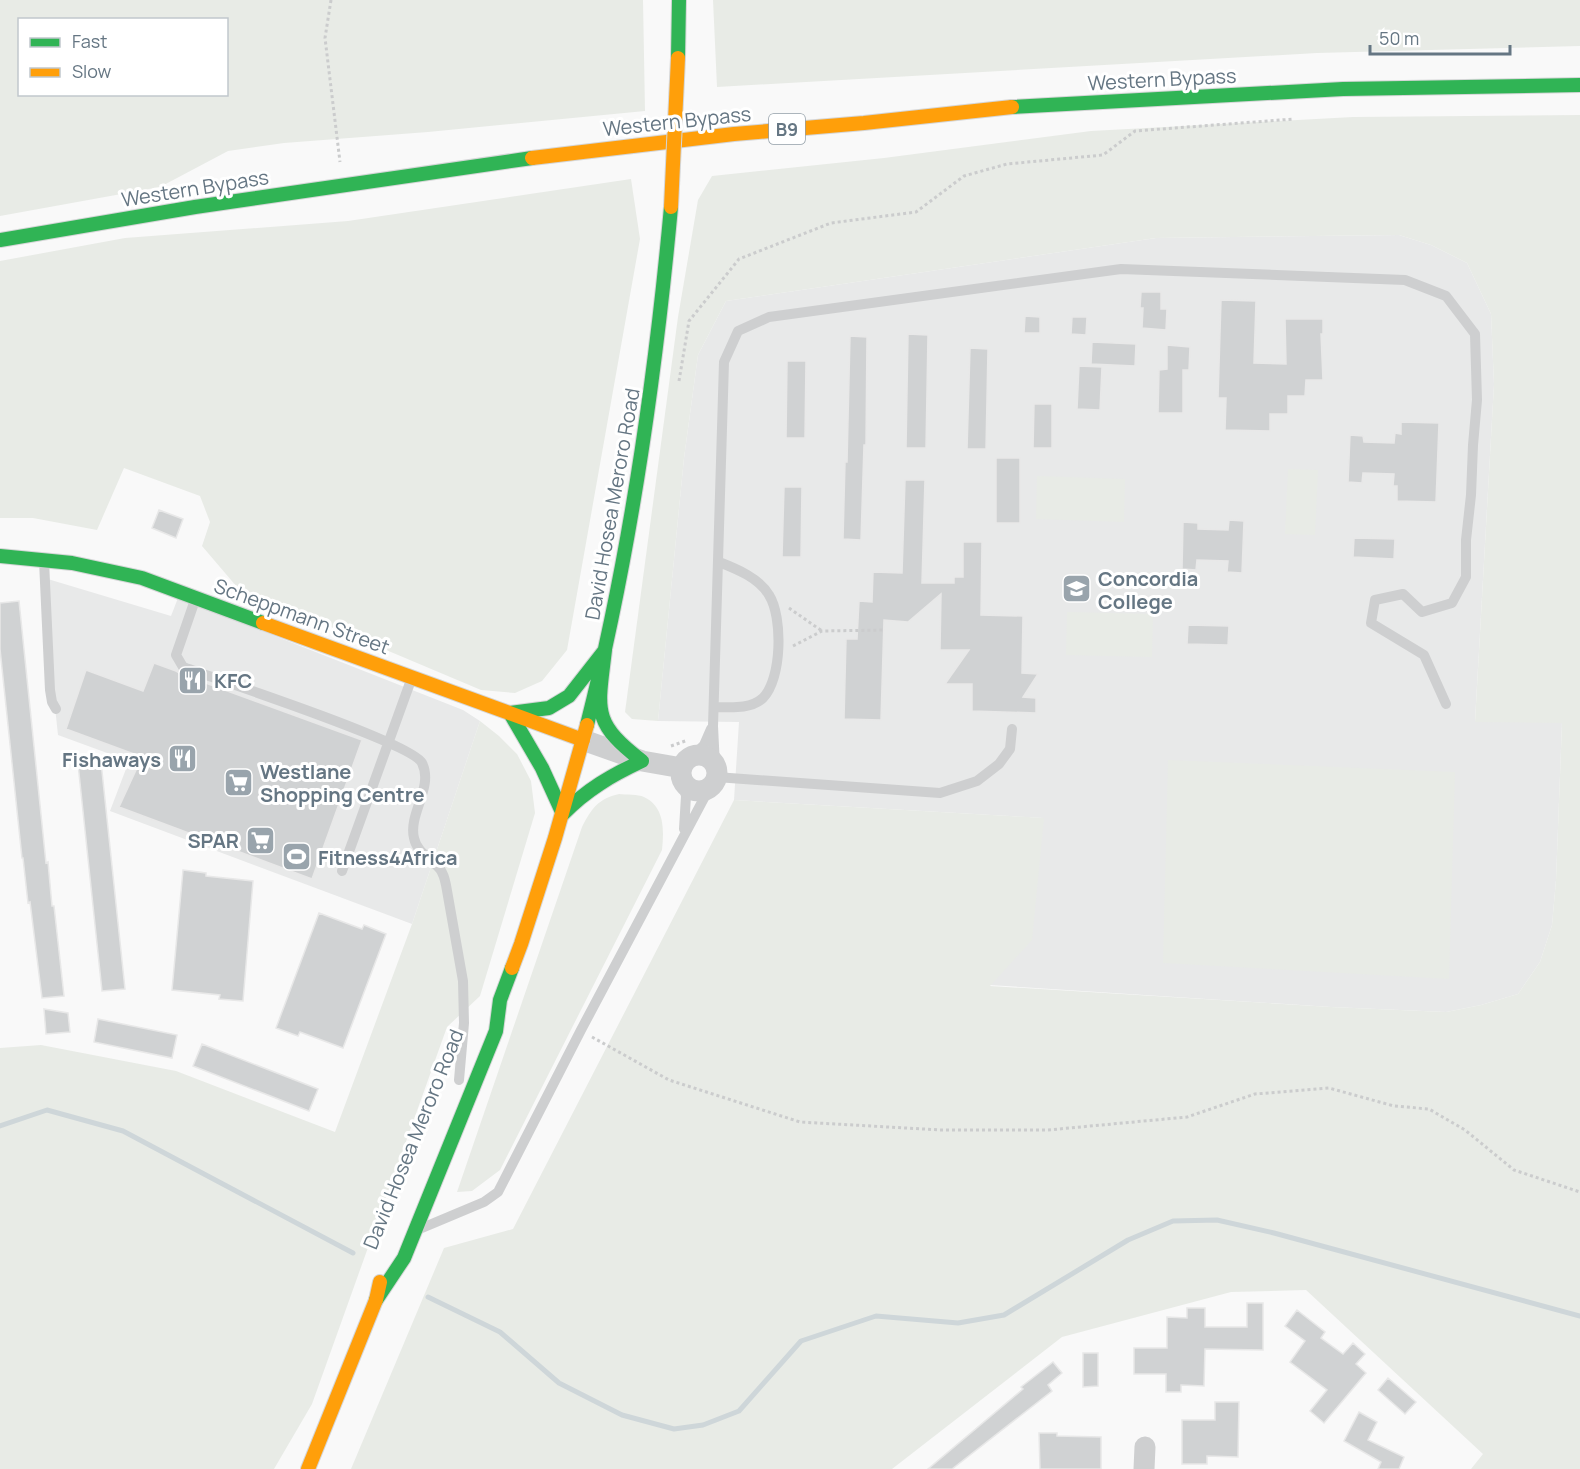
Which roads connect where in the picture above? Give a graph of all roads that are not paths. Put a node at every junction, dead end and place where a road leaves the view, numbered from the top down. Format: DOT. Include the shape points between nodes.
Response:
graph roads {
  1 [pos="679,0"];
  2 [pos="1580,85"];
  3 [pos="0,240"];
  4 [pos="0,556"];
  5 [pos="44,558"];
  6 [pos="719,562"];
  7 [pos="196,597"];
  8 [pos="605,650"];
  9 [pos="412,677"];
  10 [pos="1446,704"];
  11 [pos="714,707"];
  12 [pos="56,709"];
  13 [pos="510,713"];
  14 [pos="713,726"];
  15 [pos="1012,729"];
  16 [pos="583,740"];
  17 [pos="388,741"];
  18 [pos="642,761"];
  19 [pos="686,768"];
  20 [pos="714,776"];
  21 [pos="563,814"];
  22 [pos="684,836"];
  23 [pos="342,871"];
  24 [pos="501,999"];
  25 [pos="456,1085"];
  26 [pos="416,1230"];
  27 [pos="385,1259"];
  28 [pos="376,1300"];
  29 [pos="1144,1447"];
  30 [pos="308,1469"];
  31 [pos="1144,1469"];
  1 -- 8 [label="main road, David Hosea Meroro Road, bridge" via="671,207 662,317 641,468"];
  2 -- 3 [label="main road, Western Bypass / B9" via="1331,90 993,108 540,156"];
  4 -- 5 [label="main road, Scheppmann Street"];
  5 -- 7 [label="main road, Scheppmann Street" via="97,566"];
  5 -- 12 [label="lane" via="50,690"];
  6 -- 10 [label="lane" via="724,362 738,331 769,317 1120,269 1405,280 1446,296 1475,334 1477,400 1466,577 1452,603 1422,612 1403,594 1375,600 1371,623 1424,655"];
  6 -- 11 [label="lane"];
  6 -- 11 [label="lane" via="739,570 770,595 779,654 772,684 762,699 743,708"];
  7 -- 9 [label="main road, Scheppmann Street"];
  7 -- 17 [label="lane" via="176,655 183,667"];
  8 -- 13 [label="main road" via="569,696 549,708"];
  8 -- 16 [label="main road, David Hosea Meroro Road"];
  8 -- 18 [label="main road" via="602,720 617,742"];
  9 -- 13 [label="main road, Scheppmann Street"];
  9 -- 17 [label="lane"];
  11 -- 14 [label="lane"];
  13 -- 16 [label="main road, Scheppmann Street"];
  13 -- 21 [label="main road"];
  14 -- 19 [label="lane"];
  14 -- 20 [label="lane"];
  15 -- 20 [label="lane" via="1010,749 999,764 977,781 940,793"];
  16 -- 18 [label="street"];
  16 -- 21 [label="main road, David Hosea Meroro Road"];
  17 -- 23 [label="lane"];
  17 -- 25 [label="lane" via="417,756 426,776 413,837 417,848 441,870 447,885 463,981 464,1023"];
  18 -- 19 [label="street"];
  18 -- 21 [label="main road" via="596,783"];
  19 -- 20 [label="street" via="709,758"];
  19 -- 20 [label="street" via="690,788 695,790 707,788"];
  19 -- 22 [label="lane"];
  20 -- 22 [label="lane"];
  21 -- 24 [label="main road, David Hosea Meroro Road"];
  22 -- 26 [label="lane" via="498,1192 484,1202"];
  24 -- 25 [label="main road, David Hosea Meroro Road" via="479,1028"];
  24 -- 26 [label="main road, David Hosea Meroro Road" via="496,1031"];
  26 -- 28 [label="main road, David Hosea Meroro Road" via="404,1258"];
  27 -- 28 [label="main road, David Hosea Meroro Road"];
  28 -- 30 [label="main road, David Hosea Meroro Road"];
  29 -- 31 [label="street"];
}
